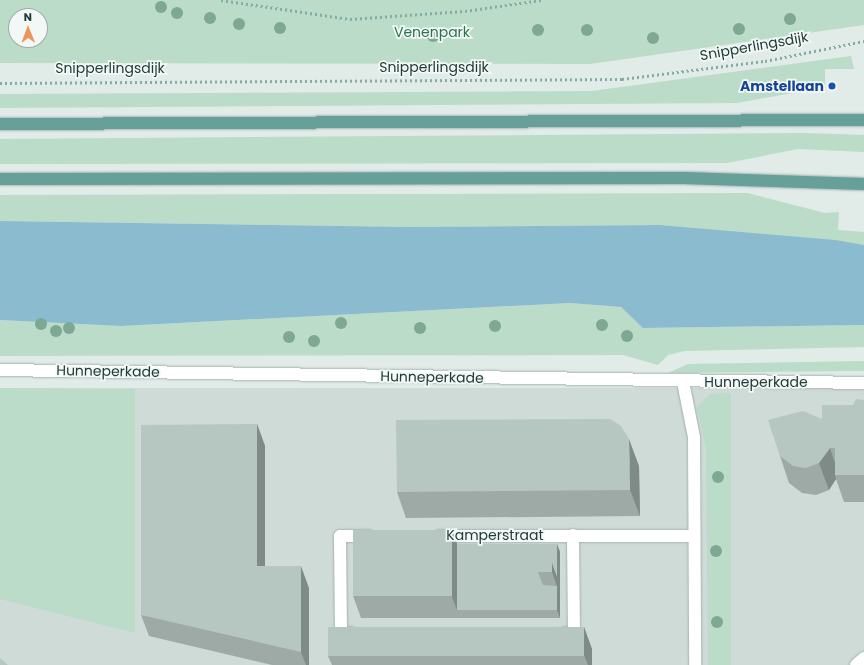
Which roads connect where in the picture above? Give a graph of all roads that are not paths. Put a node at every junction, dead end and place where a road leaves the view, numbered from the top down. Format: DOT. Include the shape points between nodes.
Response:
graph roads {
  1 [pos="864,120"];
  2 [pos="0,124"];
  3 [pos="0,179"];
  4 [pos="864,184"];
  5 [pos="0,370"];
  6 [pos="683,382"];
  7 [pos="864,383"];
  8 [pos="573,535"];
  9 [pos="379,536"];
  10 [pos="426,536"];
  11 [pos="694,536"];
  12 [pos="364,633"];
  13 [pos="550,633"];
  14 [pos="864,658"];
  15 [pos="695,665"];
  16 [pos="856,665"];
  1 -- 2 [label="main road"];
  3 -- 4 [label="main road" via="684,178"];
  5 -- 6 [label="street, Hunneperkade"];
  6 -- 7 [label="street, Hunneperkade"];
  6 -- 11 [label="street" via="694,437"];
  8 -- 10 [label="street, Kamperstraat"];
  8 -- 11 [label="street, Kamperstraat"];
  8 -- 13 [label="street" via="574,633"];
  9 -- 12 [label="street" via="340,536 341,633"];
  11 -- 15 [label="street"];
  14 -- 16 [label="street"];
}
